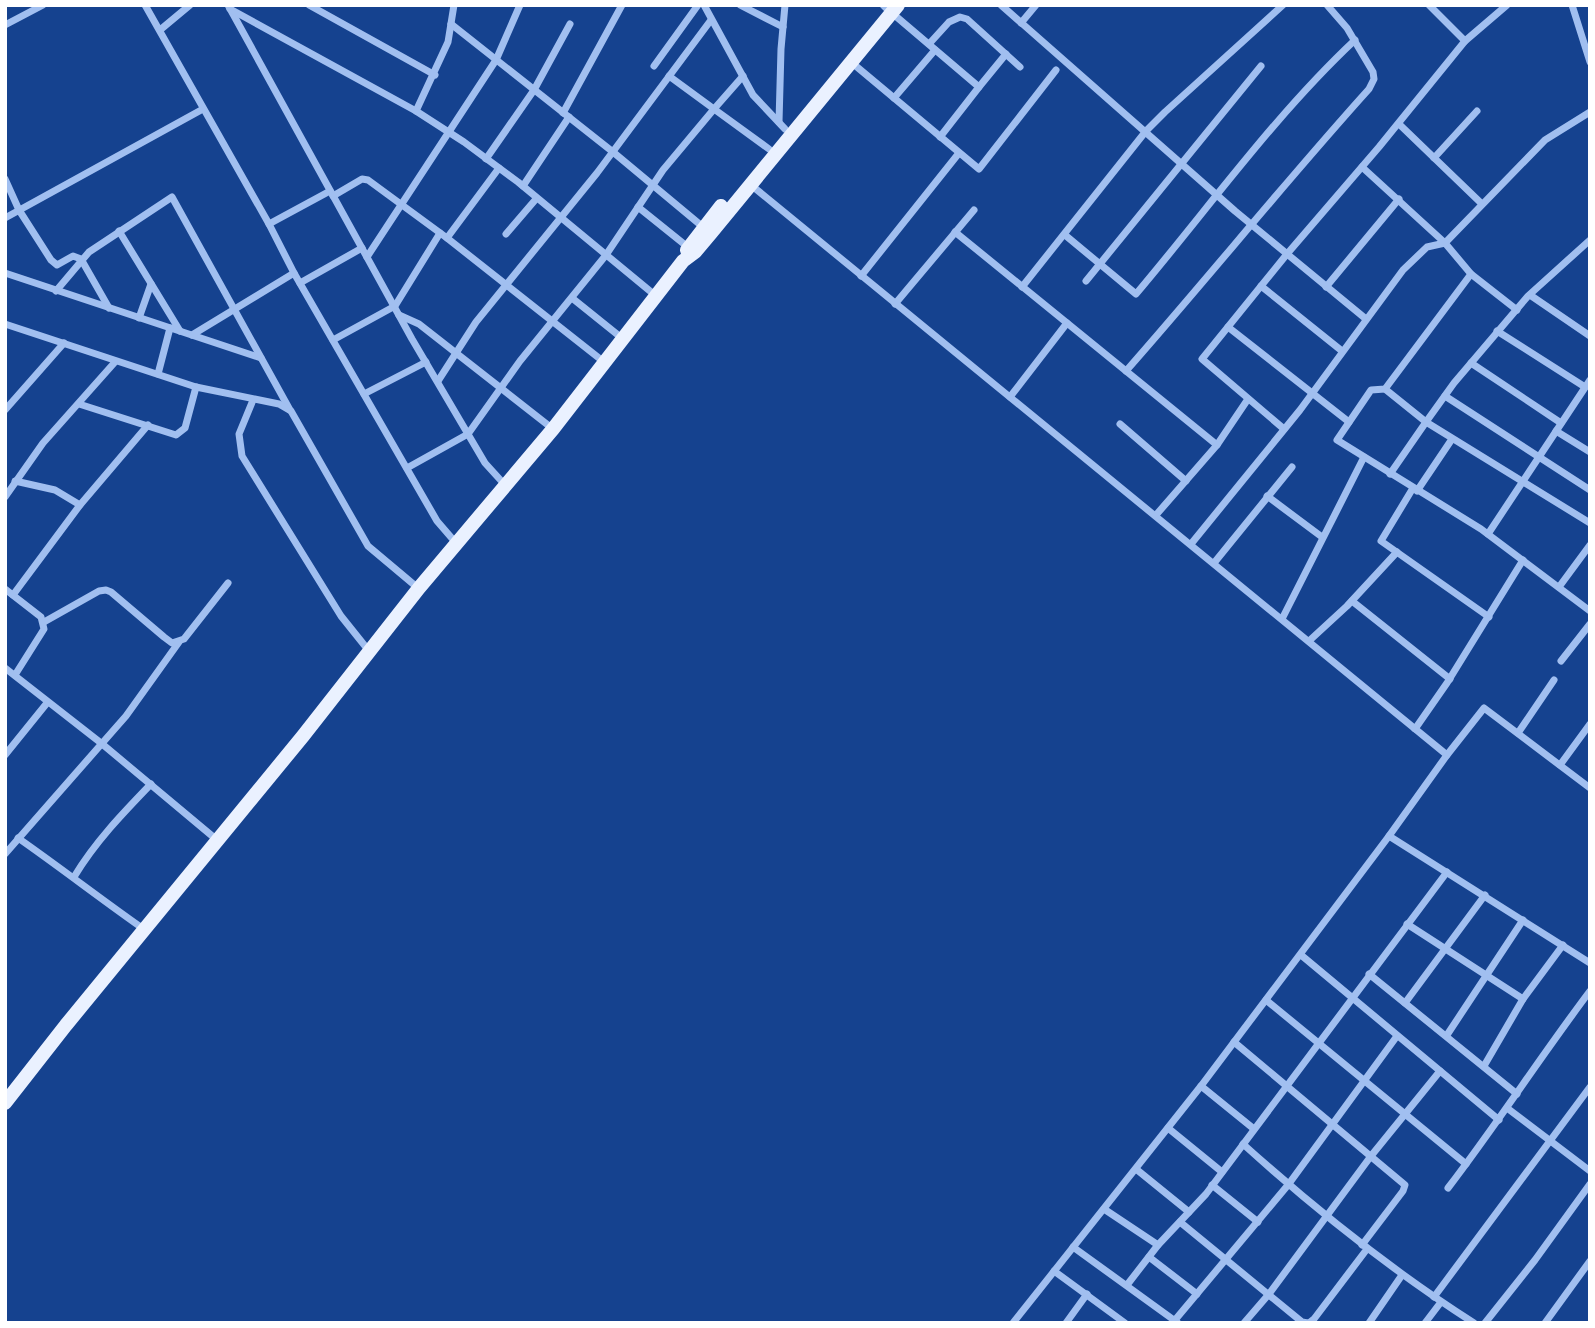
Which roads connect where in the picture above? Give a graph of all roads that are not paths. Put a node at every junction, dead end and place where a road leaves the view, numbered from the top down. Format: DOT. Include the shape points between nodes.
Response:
graph roads {
  1 [pos="43,5"];
  2 [pos="145,5"];
  3 [pos="190,5"];
  4 [pos="309,5"];
  5 [pos="454,5"];
  6 [pos="520,5"];
  7 [pos="622,5"];
  8 [pos="698,5"];
  9 [pos="704,5"];
  10 [pos="740,5"];
  11 [pos="785,5"];
  12 [pos="1001,5"];
  13 [pos="1036,5"];
  14 [pos="1283,5"];
  15 [pos="1327,5"];
  16 [pos="1429,5"];
  17 [pos="1507,5"];
  18 [pos="1572,5"];
  19 [pos="229,7"];
  20 [pos="889,7"];
  21 [pos="1494,9"];
  22 [pos="711,20"];
  23 [pos="1021,23"];
  24 [pos="451,24"];
  25 [pos="570,24"];
  26 [pos="5,25"];
  27 [pos="783,27"];
  28 [pos="160,30"];
  29 [pos="1355,40"];
  30 [pos="1465,41"];
  31 [pos="932,47"];
  32 [pos="1588,52"];
  33 [pos="1006,54"];
  34 [pos="496,60"];
  35 [pos="851,62"];
  36 [pos="1590,62"];
  37 [pos="654,66"];
  38 [pos="1261,66"];
  39 [pos="1020,67"];
  40 [pos="1056,70"];
  41 [pos="435,75"];
  42 [pos="669,76"];
  43 [pos="743,76"];
  44 [pos="979,87"];
  45 [pos="534,90"];
  46 [pos="894,98"];
  47 [pos="203,109"];
  48 [pos="714,109"];
  49 [pos="416,111"];
  50 [pos="1477,111"];
  51 [pos="1590,112"];
  52 [pos="566,115"];
  53 [pos="1399,124"];
  54 [pos="782,126"];
  55 [pos="1146,131"];
  56 [pos="450,133"];
  57 [pos="940,137"];
  58 [pos="769,149"];
  59 [pos="613,152"];
  60 [pos="959,153"];
  61 [pos="1434,158"];
  62 [pos="486,159"];
  63 [pos="1183,164"];
  64 [pos="1362,167"];
  65 [pos="499,168"];
  66 [pos="5,179"];
  67 [pos="751,184"];
  68 [pos="653,185"];
  69 [pos="523,186"];
  70 [pos="331,194"];
  71 [pos="1218,196"];
  72 [pos="536,199"];
  73 [pos="1399,199"];
  74 [pos="1482,204"];
  75 [pos="400,205"];
  76 [pos="638,206"];
  77 [pos="19,210"];
  78 [pos="974,210"];
  79 [pos="5,218"];
  80 [pos="560,218"];
  81 [pos="269,224"];
  82 [pos="1251,225"];
  83 [pos="704,227"];
  84 [pos="119,231"];
  85 [pos="956,232"];
  86 [pos="506,234"];
  87 [pos="444,235"];
  88 [pos="1065,235"];
  89 [pos="1590,240"];
  90 [pos="1445,243"];
  91 [pos="362,248"];
  92 [pos="689,253"];
  93 [pos="1287,254"];
  94 [pos="606,256"];
  95 [pos="367,257"];
  96 [pos="81,259"];
  97 [pos="1100,265"];
  98 [pos="5,273"];
  99 [pos="294,273"];
  100 [pos="1471,274"];
  101 [pos="862,276"];
  102 [pos="1086,281"];
  103 [pos="300,283"];
  104 [pos="506,283"];
  105 [pos="151,284"];
  106 [pos="1261,286"];
  107 [pos="1022,287"];
  108 [pos="1326,287"];
  109 [pos="56,291"];
  110 [pos="1530,295"];
  111 [pos="657,296"];
  112 [pos="572,298"];
  113 [pos="895,304"];
  114 [pos="394,306"];
  115 [pos="109,308"];
  116 [pos="233,309"];
  117 [pos="1517,310"];
  118 [pos="399,315"];
  119 [pos="139,318"];
  120 [pos="1366,319"];
  121 [pos="553,321"];
  122 [pos="1067,323"];
  123 [pos="8,326"];
  124 [pos="1228,327"];
  125 [pos="170,328"];
  126 [pos="180,331"];
  127 [pos="1497,331"];
  128 [pos="5,334"];
  129 [pos="192,335"];
  130 [pos="1590,336"];
  131 [pos="624,339"];
  132 [pos="333,340"];
  133 [pos="64,343"];
  134 [pos="1342,351"];
  135 [pos="457,352"];
  136 [pos="261,358"];
  137 [pos="115,362"];
  138 [pos="426,362"];
  139 [pos="605,363"];
  140 [pos="1471,363"];
  141 [pos="1126,371"];
  142 [pos="158,374"];
  143 [pos="438,381"];
  144 [pos="1587,384"];
  145 [pos="196,387"];
  146 [pos="499,387"];
  147 [pos="1385,389"];
  148 [pos="1312,393"];
  149 [pos="364,394"];
  150 [pos="1445,396"];
  151 [pos="1010,397"];
  152 [pos="1248,399"];
  153 [pos="253,400"];
  154 [pos="79,404"];
  155 [pos="5,410"];
  156 [pos="291,411"];
  157 [pos="1349,422"];
  158 [pos="1426,422"];
  159 [pos="1561,423"];
  160 [pos="1120,424"];
  161 [pos="148,425"];
  162 [pos="553,429"];
  163 [pos="1284,429"];
  164 [pos="1556,430"];
  165 [pos="468,434"];
  166 [pos="1452,439"];
  167 [pos="1217,445"];
  168 [pos="1590,452"];
  169 [pos="1364,457"];
  170 [pos="1538,458"];
  171 [pos="1292,467"];
  172 [pos="407,468"];
  173 [pos="1390,474"];
  174 [pos="1522,480"];
  175 [pos="15,481"];
  176 [pos="1186,481"];
  177 [pos="506,485"];
  178 [pos="1415,490"];
  179 [pos="1590,490"];
  180 [pos="1267,496"];
  181 [pos="5,497"];
  182 [pos="80,505"];
  183 [pos="1156,515"];
  184 [pos="1590,523"];
  185 [pos="1488,534"];
  186 [pos="1322,537"];
  187 [pos="456,543"];
  188 [pos="1191,544"];
  189 [pos="1590,545"];
  190 [pos="1397,552"];
  191 [pos="1523,560"];
  192 [pos="1214,563"];
  193 [pos="229,583"];
  194 [pos="1559,587"];
  195 [pos="5,589"];
  196 [pos="419,589"];
  197 [pos="13,595"];
  198 [pos="1352,601"];
  199 [pos="1590,611"];
  200 [pos="1489,617"];
  201 [pos="1282,619"];
  202 [pos="44,622"];
  203 [pos="1590,624"];
  204 [pos="1309,641"];
  205 [pos="179,642"];
  206 [pos="369,651"];
  207 [pos="1561,661"];
  208 [pos="5,667"];
  209 [pos="15,675"];
  210 [pos="1450,679"];
  211 [pos="1555,680"];
  212 [pos="47,703"];
  213 [pos="1589,728"];
  214 [pos="1415,729"];
  215 [pos="1518,733"];
  216 [pos="5,737"];
  217 [pos="14,744"];
  218 [pos="101,744"];
  219 [pos="5,755"];
  220 [pos="1447,755"];
  221 [pos="1560,765"];
  222 [pos="151,784"];
  223 [pos="1590,788"];
  224 [pos="1389,836"];
  225 [pos="18,838"];
  226 [pos="217,840"];
  227 [pos="5,854"];
  228 [pos="1447,872"];
  229 [pos="74,877"];
  230 [pos="1485,895"];
  231 [pos="1523,920"];
  232 [pos="1406,924"];
  233 [pos="145,930"];
  234 [pos="1563,945"];
  235 [pos="1444,949"];
  236 [pos="1301,955"];
  237 [pos="1590,963"];
  238 [pos="1369,974"];
  239 [pos="1487,976"];
  240 [pos="1590,991"];
  241 [pos="1351,998"];
  242 [pos="1523,999"];
  243 [pos="1266,1000"];
  244 [pos="1405,1003"];
  245 [pos="1447,1035"];
  246 [pos="1397,1036"];
  247 [pos="1319,1041"];
  248 [pos="1234,1042"];
  249 [pos="1484,1066"];
  250 [pos="1440,1071"];
  251 [pos="1366,1080"];
  252 [pos="1201,1086"];
  253 [pos="1286,1087"];
  254 [pos="1590,1087"];
  255 [pos="1517,1094"];
  256 [pos="5,1103"];
  257 [pos="1507,1108"];
  258 [pos="1405,1114"];
  259 [pos="1499,1120"];
  260 [pos="1332,1124"];
  261 [pos="1168,1128"];
  262 [pos="1254,1129"];
  263 [pos="1550,1141"];
  264 [pos="1243,1144"];
  265 [pos="1371,1156"];
  266 [pos="1466,1164"];
  267 [pos="1136,1168"];
  268 [pos="1590,1171"];
  269 [pos="1222,1172"];
  270 [pos="1590,1184"];
  271 [pos="1212,1185"];
  272 [pos="1288,1185"];
  273 [pos="1448,1188"];
  274 [pos="1104,1209"];
  275 [pos="1189,1212"];
  276 [pos="1326,1216"];
  277 [pos="1180,1222"];
  278 [pos="1258,1222"];
  279 [pos="1158,1245"];
  280 [pos="1073,1247"];
  281 [pos="1365,1247"];
  282 [pos="1149,1257"];
  283 [pos="1227,1259"];
  284 [pos="1590,1261"];
  285 [pos="1054,1270"];
  286 [pos="1402,1275"];
  287 [pos="1127,1285"];
  288 [pos="1087,1294"];
  289 [pos="1197,1294"];
  290 [pos="1269,1294"];
  291 [pos="1438,1300"];
  292 [pos="1176,1322"];
  293 [pos="1013,1323"];
  294 [pos="1066,1323"];
  295 [pos="1125,1323"];
  296 [pos="1244,1323"];
  297 [pos="1308,1323"];
  298 [pos="1369,1323"];
  299 [pos="1425,1323"];
  300 [pos="1474,1323"];
  301 [pos="1485,1323"];
  302 [pos="1545,1323"];
  1 -- 26 [label="street"];
  2 -- 28 [label="street"];
  3 -- 28 [label="street"];
  4 -- 41 [label="street"];
  5 -- 24 [label="street"];
  6 -- 34 [label="street"];
  7 -- 52 [label="street"];
  8 -- 37 [label="street"];
  9 -- 22 [label="street"];
  10 -- 27 [label="street"];
  11 -- 27 [label="street"];
  12 -- 23 [label="street"];
  13 -- 23 [label="street"];
  14 -- 55 [label="street"];
  15 -- 29 [label="street"];
  16 -- 30 [label="street"];
  17 -- 21 [label="street"];
  18 -- 32 [label="street"];
  19 -- 49 [label="street"];
  19 -- 70 [label="street"];
  20 -- 31 [label="street"];
  20 -- 35 [label="main road"];
  20 -- 54 [label="main road"];
  21 -- 30 [label="street"];
  22 -- 42 [label="street"];
  22 -- 43 [label="street"];
  23 -- 55 [label="street"];
  24 -- 34 [label="street"];
  24 -- 41 [label="street"];
  25 -- 45 [label="street"];
  27 -- 54 [label="street"];
  28 -- 47 [label="street"];
  29 -- 71 [label="street" via="1279,118"];
  29 -- 82 [label="street" via="1373,72 1369,89"];
  30 -- 53 [label="street"];
  31 -- 33 [label="street" via="949,22 960,17"];
  31 -- 44 [label="street"];
  31 -- 46 [label="street"];
  32 -- 36 [label="street"];
  33 -- 39 [label="street"];
  33 -- 44 [label="street"];
  34 -- 45 [label="street"];
  34 -- 56 [label="street"];
  35 -- 46 [label="street"];
  35 -- 67 [label="main road"];
  38 -- 63 [label="street"];
  40 -- 60 [label="street" via="979,169"];
  41 -- 49 [label="street"];
  42 -- 48 [label="street"];
  42 -- 59 [label="street"];
  43 -- 48 [label="street"];
  43 -- 54 [label="street" via="753,95"];
  44 -- 57 [label="street"];
  45 -- 52 [label="street"];
  45 -- 62 [label="street"];
  46 -- 57 [label="street"];
  47 -- 77 [label="street"];
  47 -- 81 [label="street"];
  48 -- 58 [label="street"];
  48 -- 68 [label="street"];
  49 -- 56 [label="street"];
  50 -- 61 [label="street"];
  51 -- 74 [label="street" via="1545,140"];
  52 -- 59 [label="street"];
  52 -- 69 [label="street"];
  53 -- 61 [label="street"];
  53 -- 64 [label="street"];
  54 -- 58 [label="main road"];
  55 -- 63 [label="street"];
  55 -- 88 [label="street"];
  56 -- 62 [label="street"];
  56 -- 75 [label="street"];
  57 -- 60 [label="street"];
  58 -- 83 [label="main road"];
  59 -- 68 [label="street"];
  59 -- 80 [label="street"];
  60 -- 101 [label="street"];
  61 -- 74 [label="street"];
  62 -- 65 [label="street"];
  63 -- 71 [label="street"];
  63 -- 97 [label="street"];
  64 -- 73 [label="street"];
  64 -- 93 [label="street"];
  65 -- 69 [label="street"];
  65 -- 87 [label="street"];
  66 -- 77 [label="street"];
  67 -- 92 [label="main road"];
  67 -- 101 [label="street"];
  68 -- 76 [label="street"];
  68 -- 83 [label="street"];
  69 -- 72 [label="street"];
  70 -- 75 [label="street" via="365,179"];
  70 -- 81 [label="street"];
  70 -- 91 [label="street"];
  71 -- 82 [label="street"];
  71 -- 97 [label="street" via="1136,294"];
  72 -- 80 [label="street"];
  72 -- 86 [label="street"];
  73 -- 90 [label="street"];
  73 -- 108 [label="street"];
  74 -- 90 [label="street"];
  75 -- 87 [label="street"];
  75 -- 95 [label="street"];
  76 -- 92 [label="street"];
  76 -- 94 [label="street"];
  77 -- 79 [label="street"];
  77 -- 96 [label="street" via="54,264 73,256"];
  78 -- 85 [label="street"];
  80 -- 94 [label="street"];
  80 -- 104 [label="street"];
  81 -- 99 [label="street"];
  82 -- 93 [label="street"];
  82 -- 141 [label="street"];
  83 -- 92 [label="main road"];
  84 -- 96 [label="street"];
  84 -- 105 [label="street"];
  84 -- 116 [label="street" via="172,197"];
  85 -- 107 [label="street"];
  85 -- 113 [label="street"];
  87 -- 104 [label="street"];
  87 -- 114 [label="street"];
  88 -- 97 [label="street"];
  88 -- 107 [label="street"];
  89 -- 110 [label="street"];
  90 -- 100 [label="street"];
  90 -- 120 [label="street" via="1433,244 1418,254"];
  91 -- 95 [label="street"];
  91 -- 103 [label="street"];
  92 -- 111 [label="main road"];
  93 -- 106 [label="street"];
  93 -- 108 [label="street"];
  94 -- 111 [label="street"];
  94 -- 112 [label="street"];
  95 -- 114 [label="street"];
  96 -- 109 [label="street"];
  96 -- 115 [label="street"];
  97 -- 102 [label="street"];
  98 -- 109 [label="street"];
  99 -- 103 [label="street"];
  99 -- 116 [label="street"];
  100 -- 117 [label="street"];
  100 -- 147 [label="street"];
  101 -- 113 [label="street"];
  103 -- 132 [label="street"];
  104 -- 121 [label="street"];
  104 -- 135 [label="street"];
  105 -- 119 [label="street"];
  105 -- 126 [label="street"];
  106 -- 124 [label="street"];
  106 -- 134 [label="street"];
  107 -- 122 [label="street"];
  108 -- 120 [label="street"];
  109 -- 115 [label="street"];
  110 -- 117 [label="street"];
  110 -- 130 [label="street"];
  111 -- 131 [label="main road"];
  112 -- 121 [label="street"];
  112 -- 131 [label="street"];
  113 -- 151 [label="street"];
  114 -- 118 [label="street"];
  114 -- 132 [label="street"];
  115 -- 119 [label="street"];
  116 -- 129 [label="street"];
  116 -- 136 [label="street"];
  117 -- 127 [label="street"];
  118 -- 135 [label="street" via="413,319"];
  118 -- 138 [label="street"];
  119 -- 125 [label="street"];
  120 -- 134 [label="street"];
  121 -- 139 [label="street"];
  121 -- 146 [label="street"];
  122 -- 141 [label="street"];
  122 -- 151 [label="street"];
  123 -- 128 [label="street"];
  123 -- 133 [label="street"];
  124 -- 148 [label="street"];
  124 -- 152 [label="street" via="1202,359"];
  125 -- 126 [label="street"];
  125 -- 142 [label="street"];
  126 -- 129 [label="street"];
  127 -- 140 [label="street"];
  127 -- 144 [label="street"];
  129 -- 136 [label="street"];
  131 -- 139 [label="main road"];
  132 -- 149 [label="street"];
  133 -- 137 [label="street"];
  133 -- 155 [label="street"];
  134 -- 148 [label="street"];
  135 -- 143 [label="street"];
  135 -- 146 [label="street"];
  136 -- 156 [label="street"];
  137 -- 142 [label="street"];
  137 -- 154 [label="street"];
  138 -- 143 [label="street"];
  138 -- 149 [label="street"];
  139 -- 162 [label="main road"];
  140 -- 150 [label="street"];
  140 -- 159 [label="street"];
  141 -- 167 [label="street"];
  142 -- 145 [label="street"];
  143 -- 165 [label="street"];
  144 -- 159 [label="street"];
  145 -- 153 [label="street"];
  145 -- 161 [label="street" via="181,433 168,434"];
  146 -- 162 [label="street"];
  146 -- 165 [label="street"];
  147 -- 157 [label="street" via="1371,390"];
  147 -- 158 [label="street"];
  148 -- 157 [label="street"];
  148 -- 163 [label="street"];
  149 -- 172 [label="street"];
  150 -- 158 [label="street"];
  150 -- 170 [label="street"];
  151 -- 183 [label="street"];
  152 -- 163 [label="street"];
  152 -- 167 [label="street"];
  153 -- 156 [label="street"];
  153 -- 206 [label="street" via="239,434 242,456 341,616"];
  154 -- 161 [label="street"];
  154 -- 175 [label="street"];
  156 -- 196 [label="street" via="368,546"];
  157 -- 169 [label="street" via="1337,440"];
  158 -- 166 [label="street"];
  158 -- 173 [label="street"];
  159 -- 164 [label="street"];
  160 -- 176 [label="street"];
  161 -- 182 [label="street"];
  162 -- 177 [label="main road"];
  163 -- 188 [label="street"];
  164 -- 168 [label="street"];
  164 -- 170 [label="street"];
  165 -- 172 [label="street"];
  165 -- 177 [label="street" via="485,463"];
  166 -- 174 [label="street"];
  166 -- 178 [label="street"];
  167 -- 176 [label="street"];
  169 -- 173 [label="street"];
  169 -- 186 [label="street"];
  170 -- 174 [label="street"];
  170 -- 179 [label="street"];
  171 -- 180 [label="street"];
  172 -- 187 [label="street" via="437,521"];
  173 -- 178 [label="street"];
  174 -- 184 [label="street"];
  174 -- 185 [label="street"];
  175 -- 181 [label="street"];
  175 -- 182 [label="street" via="55,490"];
  176 -- 183 [label="street"];
  177 -- 187 [label="main road"];
  178 -- 185 [label="street"];
  178 -- 190 [label="street" via="1381,541"];
  180 -- 186 [label="street"];
  180 -- 192 [label="street"];
  182 -- 197 [label="street"];
  183 -- 188 [label="street"];
  185 -- 191 [label="street"];
  186 -- 201 [label="street"];
  187 -- 196 [label="main road"];
  188 -- 192 [label="street"];
  189 -- 194 [label="street"];
  190 -- 198 [label="street"];
  190 -- 200 [label="street"];
  191 -- 194 [label="street"];
  191 -- 200 [label="street"];
  192 -- 201 [label="street"];
  193 -- 205 [label="street"];
  194 -- 199 [label="street"];
  195 -- 197 [label="street"];
  196 -- 206 [label="main road"];
  197 -- 202 [label="street"];
  198 -- 204 [label="street"];
  198 -- 210 [label="street"];
  200 -- 210 [label="street"];
  201 -- 204 [label="street"];
  202 -- 205 [label="street" via="106,590 172,643"];
  202 -- 209 [label="street"];
  203 -- 207 [label="street"];
  204 -- 214 [label="street"];
  205 -- 218 [label="street" via="138,702"];
  206 -- 226 [label="main road"];
  208 -- 209 [label="street"];
  209 -- 212 [label="street"];
  210 -- 214 [label="street"];
  211 -- 215 [label="street"];
  212 -- 217 [label="street"];
  212 -- 218 [label="street"];
  213 -- 221 [label="street"];
  214 -- 220 [label="street"];
  215 -- 220 [label="street" via="1484,708"];
  215 -- 221 [label="street"];
  216 -- 217 [label="street"];
  217 -- 219 [label="street"];
  218 -- 222 [label="street"];
  218 -- 225 [label="street"];
  220 -- 224 [label="street"];
  221 -- 223 [label="street"];
  222 -- 226 [label="street"];
  222 -- 229 [label="street"];
  224 -- 228 [label="street"];
  224 -- 236 [label="street"];
  225 -- 227 [label="street"];
  225 -- 229 [label="street"];
  226 -- 233 [label="main road"];
  228 -- 230 [label="street"];
  228 -- 232 [label="street"];
  229 -- 233 [label="street"];
  230 -- 231 [label="street"];
  230 -- 235 [label="street"];
  231 -- 234 [label="street"];
  231 -- 239 [label="street"];
  232 -- 235 [label="street"];
  232 -- 238 [label="street"];
  233 -- 256 [label="main road"];
  234 -- 237 [label="street"];
  234 -- 242 [label="street"];
  235 -- 239 [label="street"];
  235 -- 244 [label="street"];
  236 -- 241 [label="street"];
  236 -- 243 [label="street"];
  238 -- 241 [label="street"];
  238 -- 244 [label="street"];
  239 -- 242 [label="street"];
  239 -- 245 [label="street"];
  240 -- 255 [label="street"];
  241 -- 246 [label="street"];
  241 -- 247 [label="street"];
  242 -- 249 [label="street"];
  243 -- 247 [label="street"];
  243 -- 248 [label="street"];
  244 -- 245 [label="street"];
  245 -- 249 [label="street"];
  246 -- 250 [label="street"];
  246 -- 251 [label="street"];
  247 -- 251 [label="street"];
  247 -- 253 [label="street"];
  248 -- 252 [label="street"];
  248 -- 253 [label="street"];
  249 -- 255 [label="street"];
  250 -- 258 [label="street"];
  250 -- 259 [label="street"];
  251 -- 258 [label="street"];
  251 -- 260 [label="street"];
  252 -- 261 [label="street"];
  252 -- 262 [label="street"];
  253 -- 260 [label="street"];
  253 -- 262 [label="street"];
  254 -- 263 [label="street"];
  255 -- 257 [label="street"];
  257 -- 259 [label="street"];
  257 -- 263 [label="street"];
  258 -- 265 [label="street"];
  258 -- 266 [label="street"];
  259 -- 266 [label="street"];
  260 -- 265 [label="street"];
  260 -- 272 [label="street"];
  261 -- 267 [label="street"];
  261 -- 269 [label="street"];
  262 -- 264 [label="street"];
  263 -- 268 [label="street"];
  263 -- 291 [label="street"];
  264 -- 269 [label="street"];
  264 -- 272 [label="street"];
  265 -- 276 [label="street"];
  265 -- 281 [label="street" via="1405,1185"];
  266 -- 273 [label="street"];
  267 -- 274 [label="street"];
  267 -- 275 [label="street"];
  269 -- 271 [label="street"];
  270 -- 301 [label="street"];
  271 -- 275 [label="street"];
  271 -- 278 [label="street"];
  272 -- 276 [label="street"];
  272 -- 278 [label="street"];
  274 -- 279 [label="street"];
  274 -- 280 [label="street"];
  275 -- 277 [label="street"];
  276 -- 281 [label="street"];
  276 -- 290 [label="street"];
  277 -- 279 [label="street"];
  277 -- 283 [label="street"];
  278 -- 283 [label="street"];
  279 -- 282 [label="street"];
  280 -- 285 [label="street"];
  280 -- 287 [label="street"];
  281 -- 286 [label="street"];
  281 -- 297 [label="street"];
  282 -- 287 [label="street"];
  282 -- 289 [label="street"];
  283 -- 289 [label="street"];
  283 -- 290 [label="street"];
  284 -- 302 [label="street"];
  285 -- 288 [label="street"];
  285 -- 293 [label="street"];
  286 -- 291 [label="street"];
  286 -- 298 [label="street"];
  287 -- 292 [label="street"];
  288 -- 294 [label="street"];
  288 -- 295 [label="street"];
  289 -- 292 [label="street"];
  290 -- 296 [label="street"];
  290 -- 297 [label="street"];
  291 -- 299 [label="street"];
  291 -- 300 [label="street"];
}
